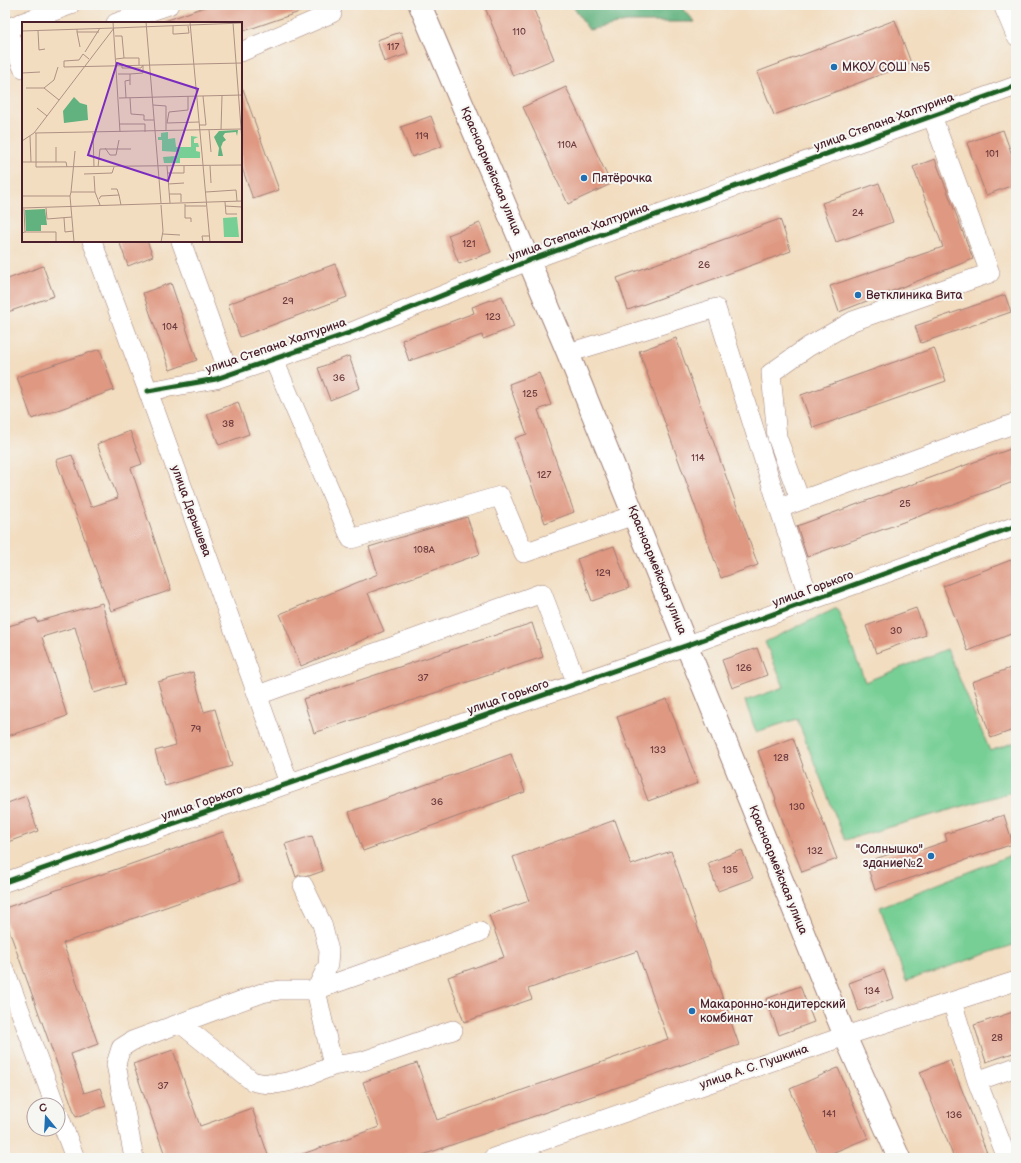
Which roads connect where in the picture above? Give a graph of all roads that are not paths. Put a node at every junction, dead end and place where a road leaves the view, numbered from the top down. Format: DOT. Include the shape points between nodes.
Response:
graph roads {
  1 [pos="169,5"];
  2 [pos="329,5"];
  3 [pos="420,5"];
  4 [pos="1003,5"];
  5 [pos="64,12"];
  6 [pos="27,22"];
  7 [pos="119,22"];
  8 [pos="22,23"];
  9 [pos="5,28"];
  10 [pos="1016,36"];
  11 [pos="242,52"];
  12 [pos="22,66"];
  13 [pos="1016,86"];
  14 [pos="932,116"];
  15 [pos="92,242"];
  16 [pos="181,242"];
  17 [pos="530,260"];
  18 [pos="568,353"];
  19 [pos="273,358"];
  20 [pos="229,374"];
  21 [pos="148,391"];
  22 [pos="1016,423"];
  23 [pos="800,500"];
  24 [pos="779,508"];
  25 [pos="634,515"];
  26 [pos="1016,526"];
  27 [pos="810,601"];
  28 [pos="688,645"];
  29 [pos="576,684"];
  30 [pos="258,695"];
  31 [pos="289,783"];
  32 [pos="5,882"];
  33 [pos="303,885"];
  34 [pos="480,932"];
  35 [pos="5,970"];
  36 [pos="1016,981"];
  37 [pos="316,990"];
  38 [pos="952,1002"];
  39 [pos="180,1023"];
  40 [pos="453,1030"];
  41 [pos="845,1036"];
  42 [pos="333,1066"];
  43 [pos="1016,1067"];
  44 [pos="977,1081"];
  45 [pos="52,1097"];
  46 [pos="66,1136"];
  47 [pos="74,1158"];
  48 [pos="134,1158"];
  49 [pos="493,1158"];
  50 [pos="899,1158"];
  51 [pos="1007,1158"];
  1 -- 7 [label="street"];
  2 -- 11 [label="street" via="332,13"];
  3 -- 17 [label="main road, Красноармейская улица"];
  4 -- 10 [label="street"];
  5 -- 6 [label="street"];
  8 -- 9 [label="street"];
  9 -- 12 [label="street"];
  13 -- 14 [label="street, улица Степана Халтурина"];
  14 -- 17 [label="street, улица Степана Халтурина"];
  14 -- 23 [label="street" via="990,273 853,321 771,373 777,437"];
  15 -- 21 [label="street, улица Дерышева"];
  16 -- 20 [label="street"];
  17 -- 18 [label="main road, Красноармейская улица"];
  17 -- 19 [label="street, улица Степана Халтурина" via="349,333"];
  18 -- 24 [label="street" via="716,308"];
  18 -- 25 [label="main road, Красноармейская улица"];
  19 -- 20 [label="street, улица Степана Халтурина"];
  19 -- 25 [label="street" via="351,539 500,496 524,554"];
  20 -- 21 [label="street, улица Степана Халтурина" via="216,379"];
  21 -- 30 [label="street, улица Дерышева"];
  22 -- 23 [label="street"];
  23 -- 24 [label="street"];
  24 -- 27 [label="street"];
  25 -- 28 [label="main road, Красноармейская улица"];
  26 -- 27 [label="street, улица Горького"];
  27 -- 28 [label="street, улица Горького"];
  28 -- 29 [label="street, улица Горького"];
  28 -- 41 [label="main road, Красноармейская улица"];
  29 -- 30 [label="street" via="542,593"];
  29 -- 31 [label="street, улица Горького"];
  30 -- 31 [label="street, улица Дерышева"];
  31 -- 32 [label="street, улица Горького"];
  33 -- 37 [label="street" via="322,924 329,951 328,965"];
  34 -- 37 [label="street"];
  35 -- 45 [label="street"];
  36 -- 38 [label="street, улица А. С. Пушкина"];
  37 -- 39 [label="street" via="280,990 262,994"];
  37 -- 42 [label="street"];
  38 -- 41 [label="street, улица А. С. Пушкина"];
  38 -- 44 [label="street"];
  39 -- 42 [label="street" via="252,1081 264,1085 281,1084"];
  39 -- 48 [label="street" via="132,1041 121,1048 116,1064"];
  40 -- 42 [label="street" via="363,1061"];
  41 -- 49 [label="street, улица А. С. Пушкина"];
  41 -- 50 [label="main road, Красноармейская улица"];
  43 -- 44 [label="street"];
  44 -- 51 [label="street"];
  46 -- 47 [label="street"];
}
